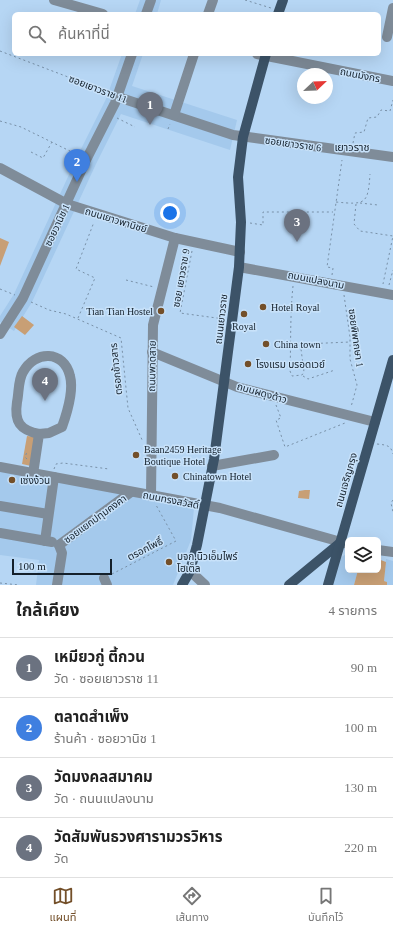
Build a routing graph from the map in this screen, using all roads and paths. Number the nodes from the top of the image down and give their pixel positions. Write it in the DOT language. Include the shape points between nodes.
graph roads {
  1 [pos="54,0"];
  2 [pos="151,0"];
  3 [pos="213,0"];
  4 [pos="244,0"];
  5 [pos="283,0"];
  6 [pos="393,8"];
  7 [pos="95,12"];
  8 [pos="147,12"];
  9 [pos="209,12"];
  10 [pos="278,12"];
  11 [pos="386,37"];
  12 [pos="0,51"];
  13 [pos="12,56"];
  14 [pos="13,56"];
  15 [pos="131,56"];
  16 [pos="193,56"];
  17 [pos="263,56"];
  18 [pos="268,56"];
  19 [pos="393,81"];
  20 [pos="118,97"];
  21 [pos="393,100"];
  22 [pos="110,114"];
  23 [pos="174,115"];
  24 [pos="0,121"];
  25 [pos="135,127"];
  26 [pos="242,137"];
  27 [pos="52,141"];
  28 [pos="31,152"];
  29 [pos="348,152"];
  30 [pos="393,157"];
  31 [pos="86,160"];
  32 [pos="0,168"];
  33 [pos="370,174"];
  34 [pos="336,202"];
  35 [pos="360,203"];
  36 [pos="67,204"];
  37 [pos="356,204"];
  38 [pos="378,205"];
  39 [pos="334,212"];
  40 [pos="96,214"];
  41 [pos="242,222"];
  42 [pos="175,238"];
  43 [pos="194,242"];
  44 [pos="240,252"];
  45 [pos="239,267"];
  46 [pos="393,270"];
  47 [pos="294,275"];
  48 [pos="126,280"];
  49 [pos="389,282"];
  50 [pos="331,283"];
  51 [pos="393,283"];
  52 [pos="345,285"];
  53 [pos="162,288"];
  54 [pos="0,289"];
  55 [pos="387,292"];
  56 [pos="23,298"];
  57 [pos="78,319"];
  58 [pos="233,320"];
  59 [pos="3,330"];
  60 [pos="350,342"];
  61 [pos="152,352"];
  62 [pos="393,360"];
  63 [pos="335,370"];
  64 [pos="302,375"];
  65 [pos="224,380"];
  66 [pos="273,396"];
  67 [pos="348,415"];
  68 [pos="375,422"];
  69 [pos="39,434"];
  70 [pos="369,444"];
  71 [pos="151,449"];
  72 [pos="393,454"];
  73 [pos="274,455"];
  74 [pos="212,466"];
  75 [pos="0,467"];
  76 [pos="108,470"];
  77 [pos="33,474"];
  78 [pos="54,477"];
  79 [pos="131,492"];
  80 [pos="153,500"];
  81 [pos="393,500"];
  82 [pos="0,506"];
  83 [pos="205,506"];
  84 [pos="393,512"];
  85 [pos="48,514"];
  86 [pos="0,533"];
  87 [pos="45,541"];
  88 [pos="344,543"];
  89 [pos="59,546"];
  90 [pos="381,550"];
  91 [pos="393,552"];
  92 [pos="190,571"];
  93 [pos="105,581"];
  94 [pos="0,583"];
  95 [pos="19,585"];
  96 [pos="57,585"];
  97 [pos="182,585"];
  98 [pos="205,585"];
  99 [pos="289,585"];
  100 [pos="328,585"];
  1 -- 7 [label="street"];
  2 -- 8 [label="street"];
  3 -- 9 [label="street"];
  4 -- 10 [label="path"];
  5 -- 10 [label="main road"];
  6 -- 11 [label="street"];
  12 -- 13 [label="path, ซอยเยาวราช 11"];
  14 -- 20 [label="path, ซอยเยาวราช 11"];
  15 -- 20 [label="street, ซอยวานิช 1"];
  16 -- 23 [label="street"];
  17 -- 26 [label="main road, ถนนเยาวราช"];
  18 -- 19 [label="street, ถนนมังกร"];
  20 -- 22 [label="street, ซอยวานิช 1"];
  20 -- 23 [label="street, ซอยเยาวราช 11"];
  21 -- 29 [label="path" via="390,111 380,110 376,117 368,118 364,132 355,133"];
  22 -- 25 [label="path"];
  22 -- 31 [label="street, ซอยวานิช 1"];
  23 -- 26 [label="street, ซอยเยาวราช 11"];
  24 -- 27 [label="path"];
  26 -- 29 [label="street, ซอยเยาวราช 6"];
  26 -- 41 [label="main road, ถนนเยาวราช" via="238,177"];
  27 -- 28 [label="path" via="43,158"];
  27 -- 31 [label="path"];
  29 -- 30 [label="street, ซอยเยาวราช 6"];
  29 -- 34 [label="path"];
  31 -- 36 [label="street, ซอยวานิช 1"];
  32 -- 36 [label="street, ถนนเยาวพานิชย์"];
  33 -- 35 [label="path" via="368,195"];
  34 -- 37 [label="path"];
  34 -- 39 [label="path"];
  35 -- 37 [label="path"];
  35 -- 38 [label="path"];
  36 -- 40 [label="street, ถนนเยาวพานิชย์"];
  36 -- 56 [label="street, ซอยวานิช 1"];
  37 -- 55 [label="path" via="354,224 360,231 393,236"];
  39 -- 41 [label="path" via="263,212 263,225"];
  39 -- 50 [label="path" via="327,267 333,268"];
  40 -- 42 [label="street, ถนนเยาวพานิชย์" via="163,232"];
  40 -- 57 [label="path" via="76,269 95,278"];
  41 -- 44 [label="main road, ถนนเยาวราช"];
  42 -- 43 [label="street, ถนนเยาวพานิชย์"];
  42 -- 53 [label="street, ถนนพาดสาย"];
  43 -- 44 [label="street, ถนนเยาวพานิชย์"];
  43 -- 58 [label="path, ซอย เยาวราช 9" via="180,313"];
  44 -- 45 [label="main road, ถนนเยาวราช"];
  45 -- 47 [label="street, ถนนแปลงนาม"];
  45 -- 58 [label="main road, ถนนเยาวราช"];
  46 -- 49 [label="path"];
  47 -- 50 [label="street, ถนนแปลงนาม"];
  47 -- 64 [label="path" via="290,371 292,376"];
  48 -- 53 [label="path"];
  49 -- 51 [label="path"];
  49 -- 55 [label="path"];
  50 -- 52 [label="street, ถนนแปลงนาม"];
  52 -- 55 [label="street, ถนนแปลงนาม"];
  52 -- 60 [label="path, ซอยพิพากษา 1" via="344,297"];
  53 -- 61 [label="street, ถนนพาดสาย" via="153,325"];
  54 -- 56 [label="path, ตรอกข้าวสาร"];
  56 -- 57 [label="path, ตรอกข้าวสาร"];
  56 -- 59 [label="street, ซอยวานิช 1"];
  57 -- 71 [label="path, ตรอกข้าวสาร" via="121,338 128,408 144,443"];
  58 -- 65 [label="main road, ถนนเยาวราช"];
  60 -- 64 [label="path" via="304,344 301,349 304,369"];
  60 -- 67 [label="path, ซอยพิพากษา 1" via="350,359 357,385"];
  61 -- 65 [label="street, ถนนผดุงด้าว"];
  61 -- 71 [label="street, ถนนพาดสาย"];
  62 -- 68 [label="main road, ถนนเจริญกรุง"];
  63 -- 64 [label="path" via="308,379"];
  65 -- 66 [label="street, ถนนผดุงด้าว" via="237,387"];
  65 -- 74 [label="main road, ถนนเยาวราช"];
  66 -- 67 [label="street, ถนนผดุงด้าว"];
  66 -- 67 [label="path" via="281,418 276,420 285,447 345,424"];
  67 -- 68 [label="street, ถนนผดุงด้าว"];
  68 -- 70 [label="main road, ถนนเจริญกรุง"];
  69 -- 69 [label="street" via="23,427 17,421 15,412 22,372 33,361 42,356 49,356 60,359 68,368 71,378 69,402 62,427"];
  69 -- 77 [label="street"];
  70 -- 72 [label="path" via="387,445 392,448"];
  70 -- 88 [label="main road, ถนนเจริญกรุง"];
  71 -- 80 [label="street, ถนนพาดสาย"];
  73 -- 74 [label="street"];
  74 -- 83 [label="main road, ถนนเยาวราช"];
  75 -- 77 [label="street, ถนนทรงสวัสดิ์"];
  76 -- 78 [label="path" via="63,463 56,464"];
  77 -- 78 [label="street, ถนนทรงสวัสดิ์"];
  78 -- 79 [label="street, ถนนทรงสวัสดิ์"];
  78 -- 85 [label="street"];
  79 -- 80 [label="street, ถนนทรงสวัสดิ์"];
  79 -- 89 [label="street, ซอยแยกปทุมคงคา"];
  80 -- 83 [label="street, ถนนทรงสวัสดิ์"];
  80 -- 93 [label="path, ตรอกโพธิ์" via="176,541"];
  81 -- 84 [label="path"];
  82 -- 85 [label="street"];
  83 -- 88 [label="street, ถนนทรงสวัสดิ์"];
  83 -- 92 [label="main road, ถนนเยาวราช"];
  85 -- 87 [label="street"];
  86 -- 87 [label="street"];
  87 -- 89 [label="street"];
  88 -- 99 [label="main road"];
  88 -- 100 [label="main road, ถนนเจริญกรุง"];
  89 -- 96 [label="street" via="62,553"];
  90 -- 91 [label="street"];
  92 -- 97 [label="main road, ถนนเยาวราช"];
  92 -- 98 [label="street"];
  94 -- 95 [label="path"];
}
